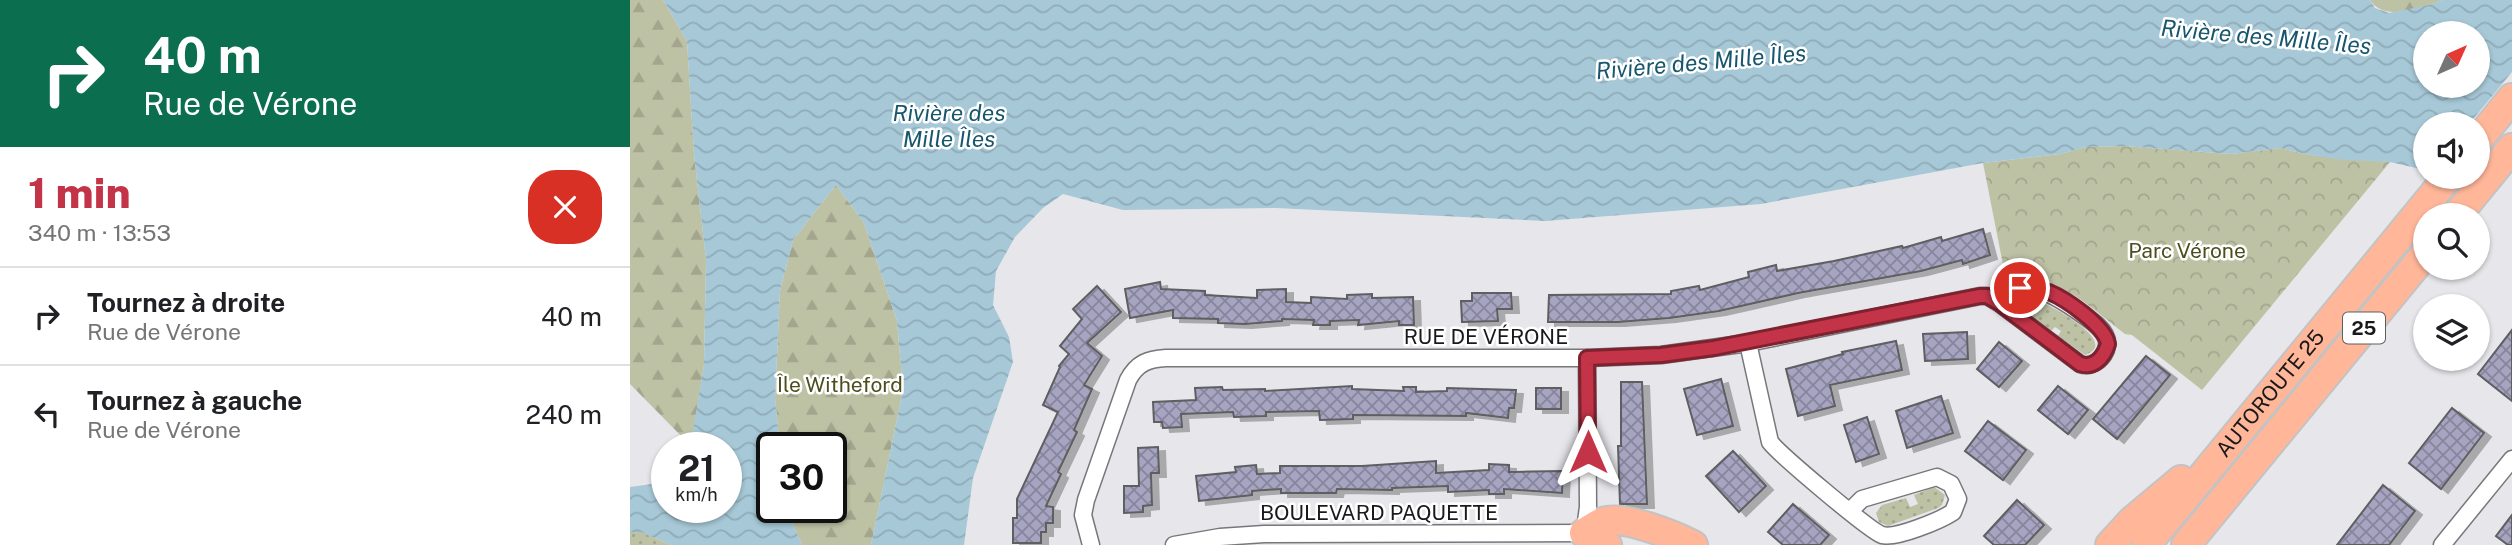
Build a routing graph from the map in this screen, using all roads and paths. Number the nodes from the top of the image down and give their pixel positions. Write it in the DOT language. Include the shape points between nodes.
graph roads {
  1 [pos="2512,99"];
  2 [pos="2490,126"];
  3 [pos="2512,148"];
  4 [pos="2438,189"];
  5 [pos="2466,203"];
  6 [pos="2413,269"];
  7 [pos="1994,300"];
  8 [pos="1748,343"];
  9 [pos="1587,358"];
  10 [pos="2234,436"];
  11 [pos="2510,466"];
  12 [pos="1850,511"];
  13 [pos="1399,538"];
  14 [pos="1591,541"];
  15 [pos="1091,545"];
  16 [pos="1174,545"];
  17 [pos="1693,545"];
  18 [pos="2110,545"];
  19 [pos="2146,545"];
  20 [pos="2186,545"];
  21 [pos="2442,545"];
  1 -- 2 [label="highway"];
  3 -- 5 [label="highway"];
  4 -- 10 [label="highway, AUTOROUTE 25 / 25"];
  6 -- 20 [label="highway, AUTOROUTE 25 / 25"];
  7 -- 7 [label="street, RUE DE VÉRONE" via="2084,366 2094,364 2106,350 2101,328 2055,295 2007,289"];
  7 -- 8 [label="street, RUE DE VÉRONE" via="1974,297"];
  8 -- 9 [label="street, RUE DE VÉRONE" via="1661,355"];
  8 -- 12 [label="street" via="1770,442"];
  9 -- 14 [label="street"];
  9 -- 15 [label="street, RUE DE VÉRONE" via="1149,360 1128,380 1086,500 1083,515"];
  10 -- 18 [label="highway" via="2132,521"];
  10 -- 19 [label="highway, AUTOROUTE 25 / 25"];
  11 -- 21 [label="street"];
  12 -- 12 [label="street" via="1880,534 1890,535 1949,515 1958,499 1951,484 1937,477 1862,499"];
  13 -- 14 [label="street, BOULEVARD PAQUETTE"];
  13 -- 16 [label="street, BOULEVARD PAQUETTE" via="1264,534"];
  14 -- 17 [label="highway" via="1603,522 1627,522"];
}
